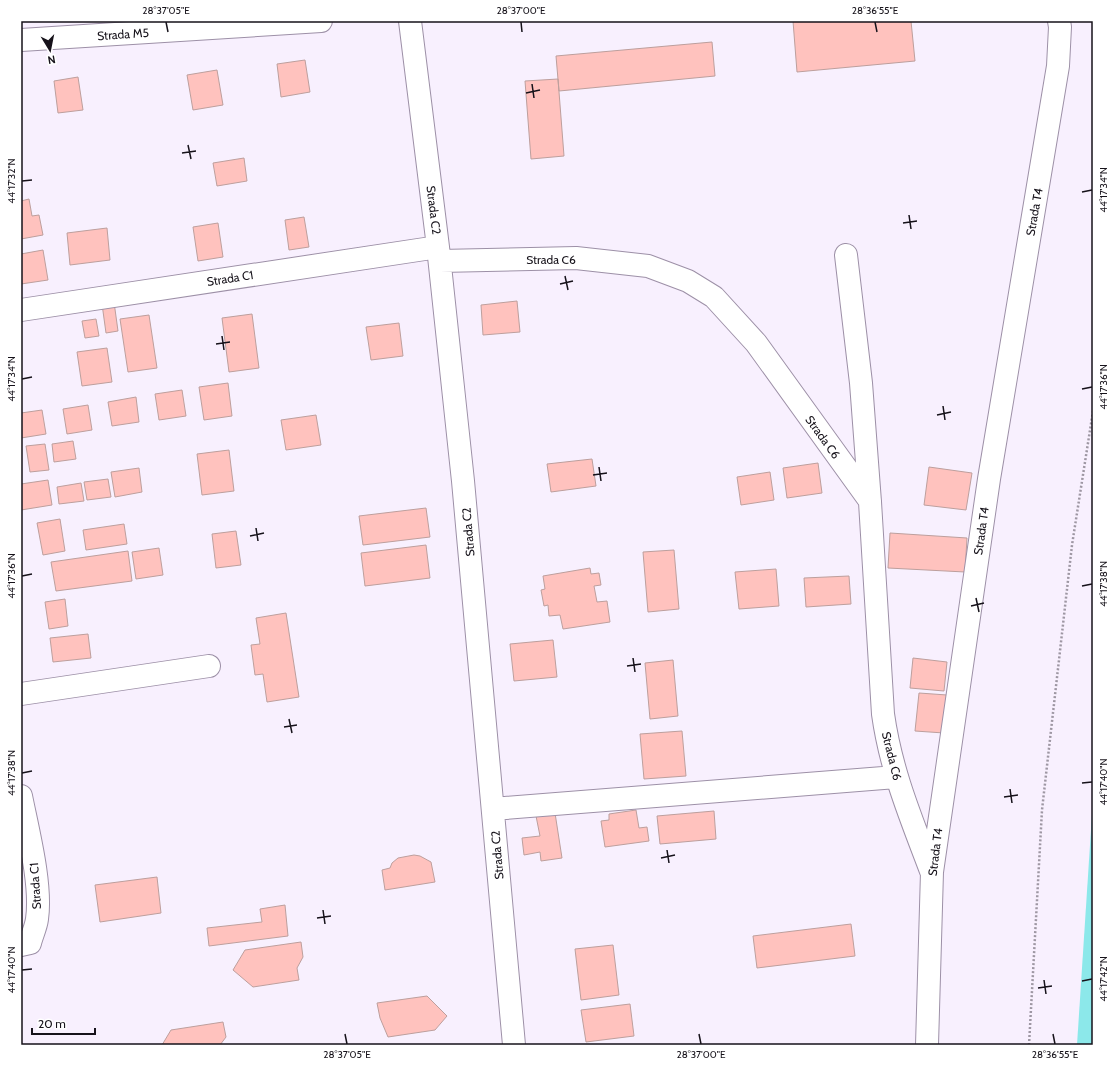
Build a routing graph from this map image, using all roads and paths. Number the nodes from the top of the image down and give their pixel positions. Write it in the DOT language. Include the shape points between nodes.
graph roads {
  1 [pos="312,21"];
  2 [pos="410,21"];
  3 [pos="1059,21"];
  4 [pos="21,40"];
  5 [pos="439,254"];
  6 [pos="846,255"];
  7 [pos="21,310"];
  8 [pos="1093,411"];
  9 [pos="870,502"];
  10 [pos="209,666"];
  11 [pos="21,694"];
  12 [pos="896,777"];
  13 [pos="21,796"];
  14 [pos="493,809"];
  15 [pos="932,872"];
  16 [pos="21,945"];
  17 [pos="514,1045"];
  18 [pos="927,1045"];
  19 [pos="1029,1045"];
  1 -- 4 [label="street, Strada M5"];
  2 -- 5 [label="street, Strada C2"];
  3 -- 15 [label="street, Strada T4" via="1058,66 989,479"];
  5 -- 7 [label="street, Strada C1"];
  5 -- 9 [label="street, Strada C6" via="576,258 648,266 688,281 714,296 756,343"];
  5 -- 14 [label="street, Strada C2"];
  6 -- 9 [label="street" via="861,383"];
  8 -- 19 [label="path" via="1072,545 1042,810"];
  9 -- 12 [label="street, Strada C6" via="882,714 887,747"];
  10 -- 11 [label="street"];
  12 -- 14 [label="street"];
  12 -- 15 [label="street, Strada C6"];
  13 -- 16 [label="street, Strada C1" via="33,855 38,899 37,919 30,943"];
  14 -- 17 [label="street, Strada C2"];
  15 -- 18 [label="street, Strada T4"];
}
